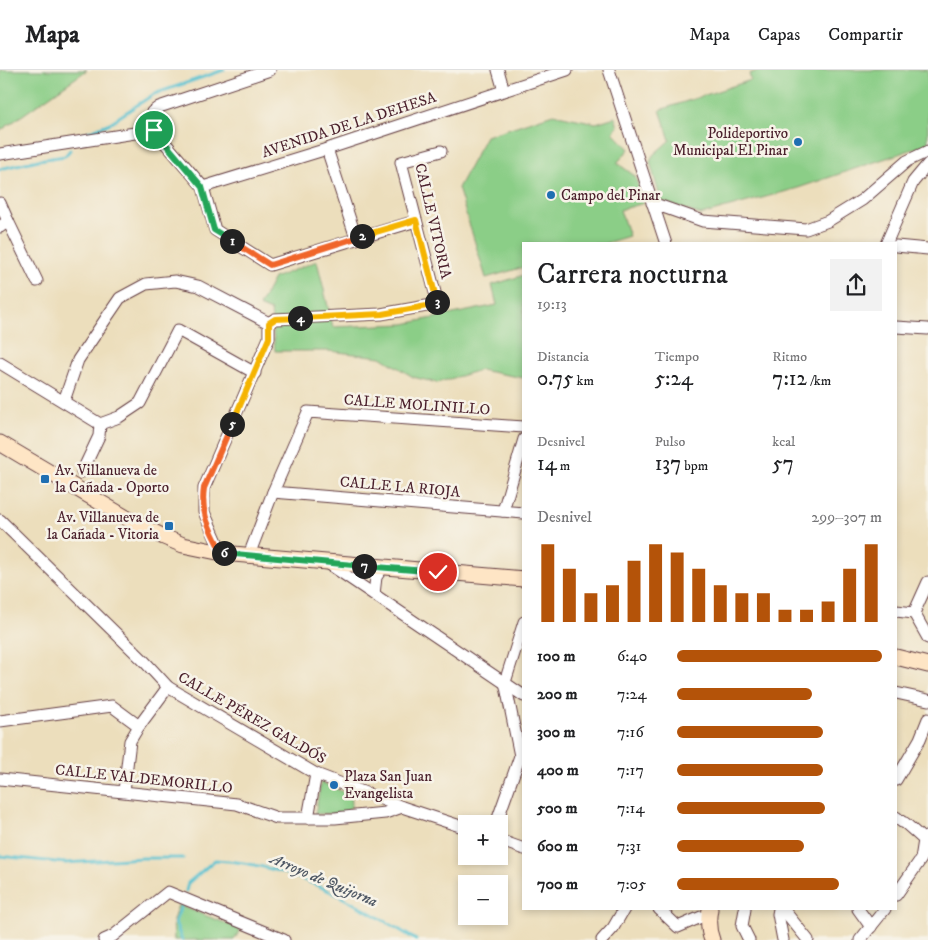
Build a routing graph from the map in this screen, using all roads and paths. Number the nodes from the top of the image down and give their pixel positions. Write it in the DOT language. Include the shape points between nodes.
graph roads {
  1 [pos="270,70"];
  2 [pos="498,70"];
  3 [pos="567,70"];
  4 [pos="609,70"];
  5 [pos="504,91"];
  6 [pos="154,130"];
  7 [pos="327,149"];
  8 [pos="441,151"];
  9 [pos="928,151"];
  10 [pos="0,154"];
  11 [pos="928,164"];
  12 [pos="202,187"];
  13 [pos="0,203"];
  14 [pos="652,203"];
  15 [pos="416,220"];
  16 [pos="4,224"];
  17 [pos="356,238"];
  18 [pos="665,242"];
  19 [pos="887,242"];
  20 [pos="897,246"];
  21 [pos="928,249"];
  22 [pos="38,281"];
  23 [pos="269,323"];
  24 [pos="897,328"];
  25 [pos="928,329"];
  26 [pos="0,363"];
  27 [pos="255,373"];
  28 [pos="64,401"];
  29 [pos="100,424"];
  30 [pos="522,428"];
  31 [pos="0,443"];
  32 [pos="522,446"];
  33 [pos="82,472"];
  34 [pos="273,492"];
  35 [pos="503,511"];
  36 [pos="522,513"];
  37 [pos="0,520"];
  38 [pos="209,526"];
  39 [pos="203,550"];
  40 [pos="222,553"];
  41 [pos="249,555"];
  42 [pos="326,562"];
  43 [pos="383,567"];
  44 [pos="522,579"];
  45 [pos="928,582"];
  46 [pos="374,594"];
  47 [pos="897,611"];
  48 [pos="914,613"];
  49 [pos="522,628"];
  50 [pos="928,638"];
  51 [pos="897,656"];
  52 [pos="928,665"];
  53 [pos="505,682"];
  54 [pos="168,687"];
  55 [pos="897,693"];
  56 [pos="522,695"];
  57 [pos="928,700"];
  58 [pos="928,719"];
  59 [pos="0,721"];
  60 [pos="139,726"];
  61 [pos="900,763"];
  62 [pos="316,774"];
  63 [pos="897,776"];
  64 [pos="0,779"];
  65 [pos="124,791"];
  66 [pos="402,807"];
  67 [pos="499,815"];
  68 [pos="308,818"];
  69 [pos="901,820"];
  70 [pos="458,825"];
  71 [pos="926,838"];
  72 [pos="508,843"];
  73 [pos="522,848"];
  74 [pos="897,894"];
  75 [pos="623,910"];
  76 [pos="660,910"];
  77 [pos="745,910"];
  78 [pos="778,910"];
  79 [pos="859,910"];
  80 [pos="884,910"];
  81 [pos="709,913"];
  82 [pos="871,927"];
  83 [pos="104,940"];
  84 [pos="284,940"];
  85 [pos="602,940"];
  86 [pos="712,940"];
  87 [pos="749,940"];
  88 [pos="783,940"];
  89 [pos="808,940"];
  90 [pos="860,940"];
  1 -- 6 [label="street" via="159,107 152,112"];
  2 -- 5 [label="street"];
  3 -- 5 [label="street, AVENIDA DE LA DEHESA"];
  4 -- 14 [label="street"];
  5 -- 7 [label="street, AVENIDA DE LA DEHESA"];
  6 -- 10 [label="street"];
  6 -- 12 [label="street"];
  7 -- 12 [label="street, AVENIDA DE LA DEHESA"];
  7 -- 17 [label="street"];
  8 -- 15 [label="street, CALLE VITORIA" via="401,162"];
  9 -- 14 [label="street" via="907,161 862,200 828,221 806,229 703,221"];
  11 -- 19 [label="street" via="913,182"];
  12 -- 17 [label="street" via="214,230 270,265"];
  13 -- 16 [label="street"];
  14 -- 18 [label="street"];
  15 -- 17 [label="street"];
  15 -- 23 [label="street, CALLE VITORIA" via="438,304 382,314 275,319"];
  16 -- 22 [label="street"];
  20 -- 21 [label="street"];
  23 -- 27 [label="street" via="269,338"];
  23 -- 28 [label="street" via="198,286 175,280 146,284 120,298 78,360"];
  24 -- 25 [label="street"];
  26 -- 28 [label="street"];
  27 -- 29 [label="street" via="178,330 140,403 119,417"];
  27 -- 38 [label="street" via="204,488 204,512"];
  28 -- 29 [label="street"];
  29 -- 33 [label="street" via="99,436"];
  30 -- 34 [label="street, CALLE MOLINILLO" via="308,412"];
  31 -- 39 [label="main road" via="136,523 183,545"];
  32 -- 35 [label="street"];
  34 -- 35 [label="street, CALLE LA RIOJA"];
  34 -- 41 [label="street"];
  35 -- 36 [label="street, CALLE LA RIOJA"];
  37 -- 54 [label="street, CALLE PÉREZ GALDÓS"];
  38 -- 39 [label="street"];
  38 -- 40 [label="street"];
  39 -- 40 [label="main road"];
  40 -- 41 [label="main road"];
  41 -- 42 [label="main road"];
  42 -- 43 [label="main road"];
  42 -- 46 [label="street"];
  43 -- 44 [label="main road"];
  43 -- 46 [label="street" via="376,577"];
  45 -- 48 [label="street"];
  46 -- 53 [label="street"];
  47 -- 48 [label="street"];
  48 -- 50 [label="street"];
  49 -- 53 [label="street"];
  51 -- 52 [label="main road"];
  53 -- 56 [label="street"];
  53 -- 67 [label="street" via="520,756"];
  54 -- 60 [label="street"];
  54 -- 62 [label="street, CALLE PÉREZ GALDÓS"];
  55 -- 57 [label="street"];
  58 -- 61 [label="street" via="920,739"];
  59 -- 60 [label="street" via="112,706"];
  60 -- 65 [label="street" via="130,741"];
  61 -- 63 [label="street"];
  62 -- 66 [label="street, CALLE PÉREZ GALDÓS"];
  62 -- 68 [label="street"];
  64 -- 65 [label="street, CALLE VALDEMORILLO"];
  65 -- 68 [label="street, CALLE VALDEMORILLO" via="236,804 277,818"];
  66 -- 68 [label="street, CALLE VALDEMORILLO" via="385,813"];
  66 -- 70 [label="street, CALLE PÉREZ GALDÓS"];
  69 -- 71 [label="street"];
  71 -- 74 [label="street" via="921,859"];
  72 -- 73 [label="street"];
  75 -- 85 [label="street"];
  76 -- 81 [label="street" via="678,927"];
  77 -- 87 [label="street" via="742,926"];
  78 -- 88 [label="street"];
  78 -- 89 [label="street"];
  79 -- 82 [label="street"];
  80 -- 82 [label="street"];
  81 -- 86 [label="main road"];
  82 -- 90 [label="street"];
  83 -- 84 [label="street" via="168,892"];
}
